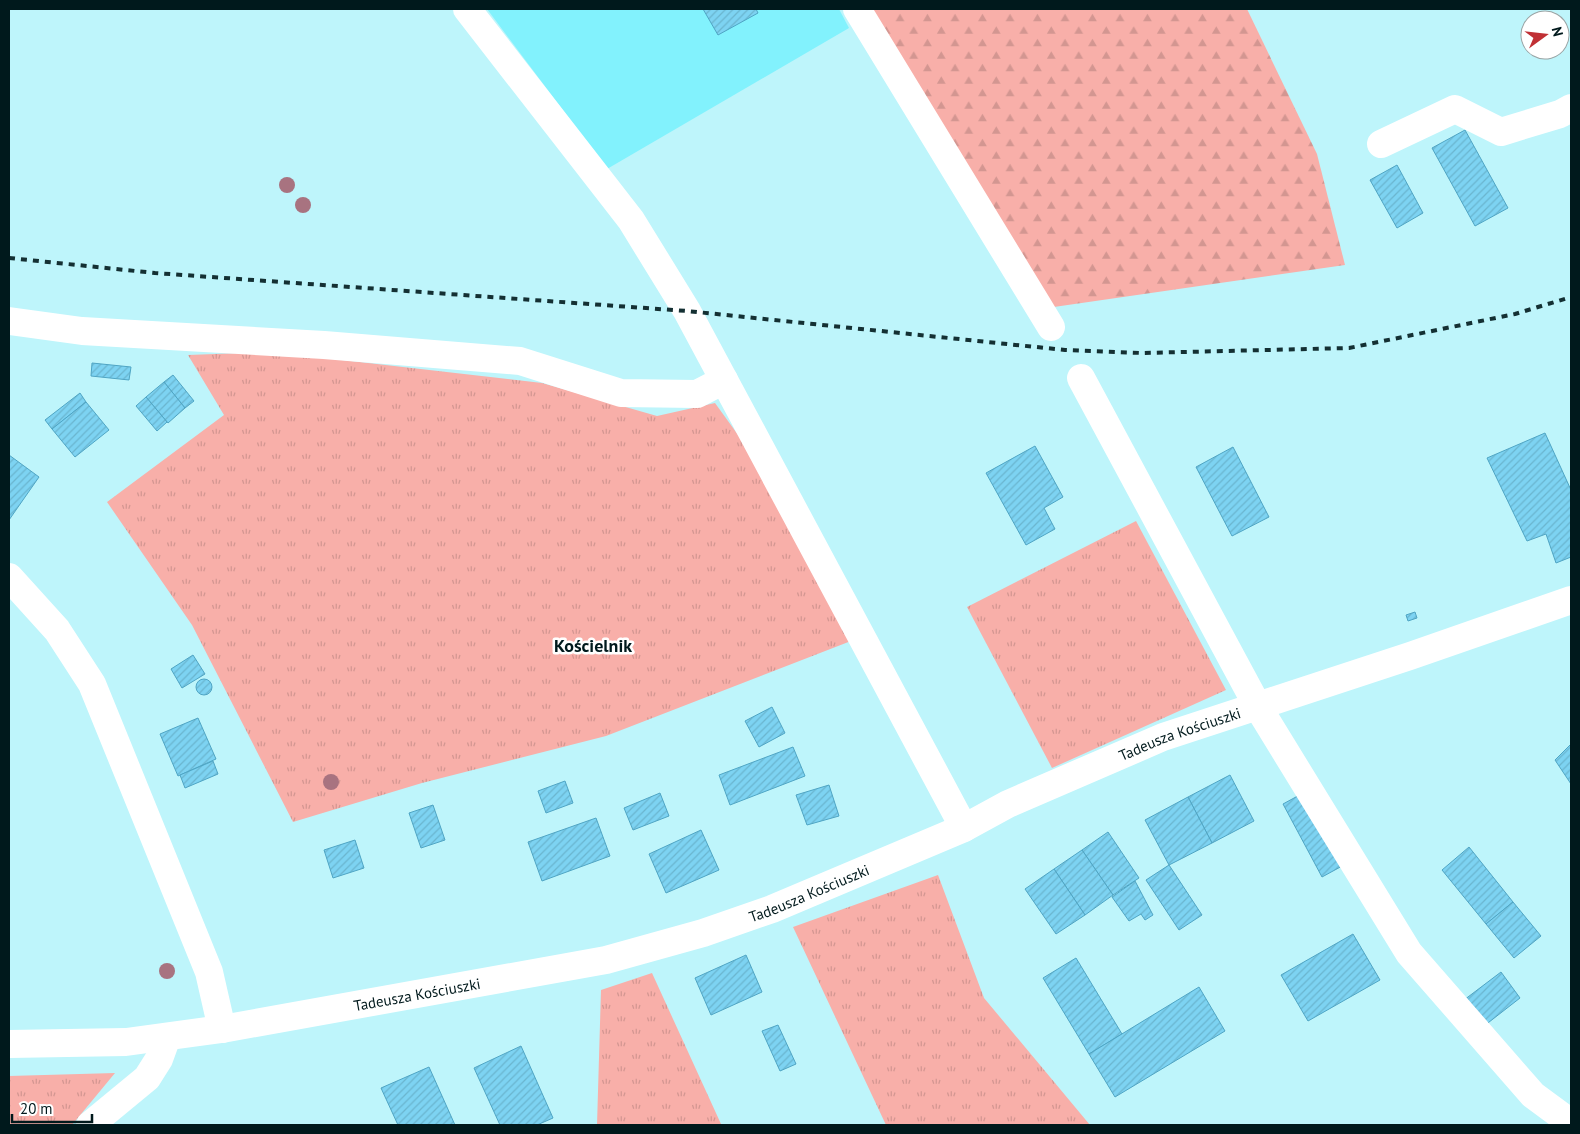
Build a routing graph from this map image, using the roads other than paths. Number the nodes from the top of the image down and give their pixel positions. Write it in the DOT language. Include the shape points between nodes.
graph roads {
  1 [pos="467,9"];
  2 [pos="857,9"];
  3 [pos="1571,108"];
  4 [pos="1381,144"];
  5 [pos="9,321"];
  6 [pos="1051,327"];
  7 [pos="1081,378"];
  8 [pos="724,380"];
  9 [pos="9,577"];
  10 [pos="1571,600"];
  11 [pos="1258,707"];
  12 [pos="964,828"];
  13 [pos="222,1029"];
  14 [pos="167,1037"];
  15 [pos="9,1044"];
  16 [pos="1571,1123"];
  17 [pos="90,1125"];
  1 -- 8 [label="street" via="631,220 687,311"];
  2 -- 6 [label="street"];
  3 -- 4 [label="street" via="1501,132 1455,109"];
  5 -- 8 [label="street" via="82,331 324,344 520,362 621,393 697,394"];
  7 -- 11 [label="street"];
  8 -- 12 [label="street"];
  9 -- 13 [label="street" via="57,630 92,684 209,972"];
  10 -- 11 [label="street, Tadeusza Kościuszki"];
  11 -- 12 [label="street, Tadeusza Kościuszki" via="1154,740 1008,804"];
  11 -- 16 [label="street" via="1409,953 1533,1095"];
  12 -- 13 [label="street, Tadeusza Kościuszki" via="772,909 703,933 606,960"];
  13 -- 14 [label="street, Tadeusza Kościuszki"];
  14 -- 15 [label="street, Tadeusza Kościuszki" via="90,1043"];
  14 -- 17 [label="street" via="147,1078"];
}
